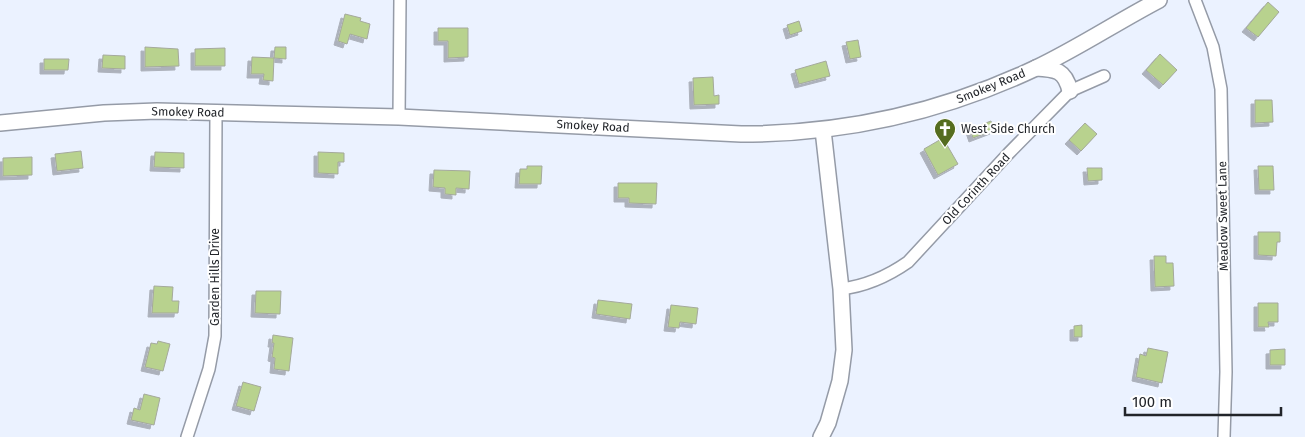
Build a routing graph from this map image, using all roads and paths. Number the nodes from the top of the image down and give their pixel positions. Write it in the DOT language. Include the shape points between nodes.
graph roads {
  1 [pos="400,0"];
  2 [pos="1158,0"];
  3 [pos="1195,0"];
  4 [pos="1036,68"];
  5 [pos="1104,76"];
  6 [pos="1070,91"];
  7 [pos="216,113"];
  8 [pos="399,117"];
  9 [pos="0,123"];
  10 [pos="823,130"];
  11 [pos="841,289"];
  12 [pos="187,437"];
  13 [pos="822,437"];
  14 [pos="1224,437"];
  1 -- 8 [label="street"];
  2 -- 4 [label="street, Smokey Road"];
  3 -- 14 [label="street, Meadow Sweet Lane" via="1213,48 1221,90 1226,372"];
  4 -- 6 [label="street" via="1054,69 1063,74"];
  4 -- 10 [label="street, Smokey Road" via="974,94 921,111"];
  5 -- 6 [label="street, Old Corinth Road"];
  6 -- 11 [label="street, Old Corinth Road" via="908,262 870,283"];
  7 -- 8 [label="street, Smokey Road"];
  7 -- 9 [label="street, Smokey Road" via="104,113"];
  7 -- 12 [label="street, Garden Hills Drive" via="215,336 209,369"];
  8 -- 10 [label="street, Smokey Road" via="741,134"];
  10 -- 11 [label="street"];
  11 -- 13 [label="street" via="844,350 840,381"];
}
